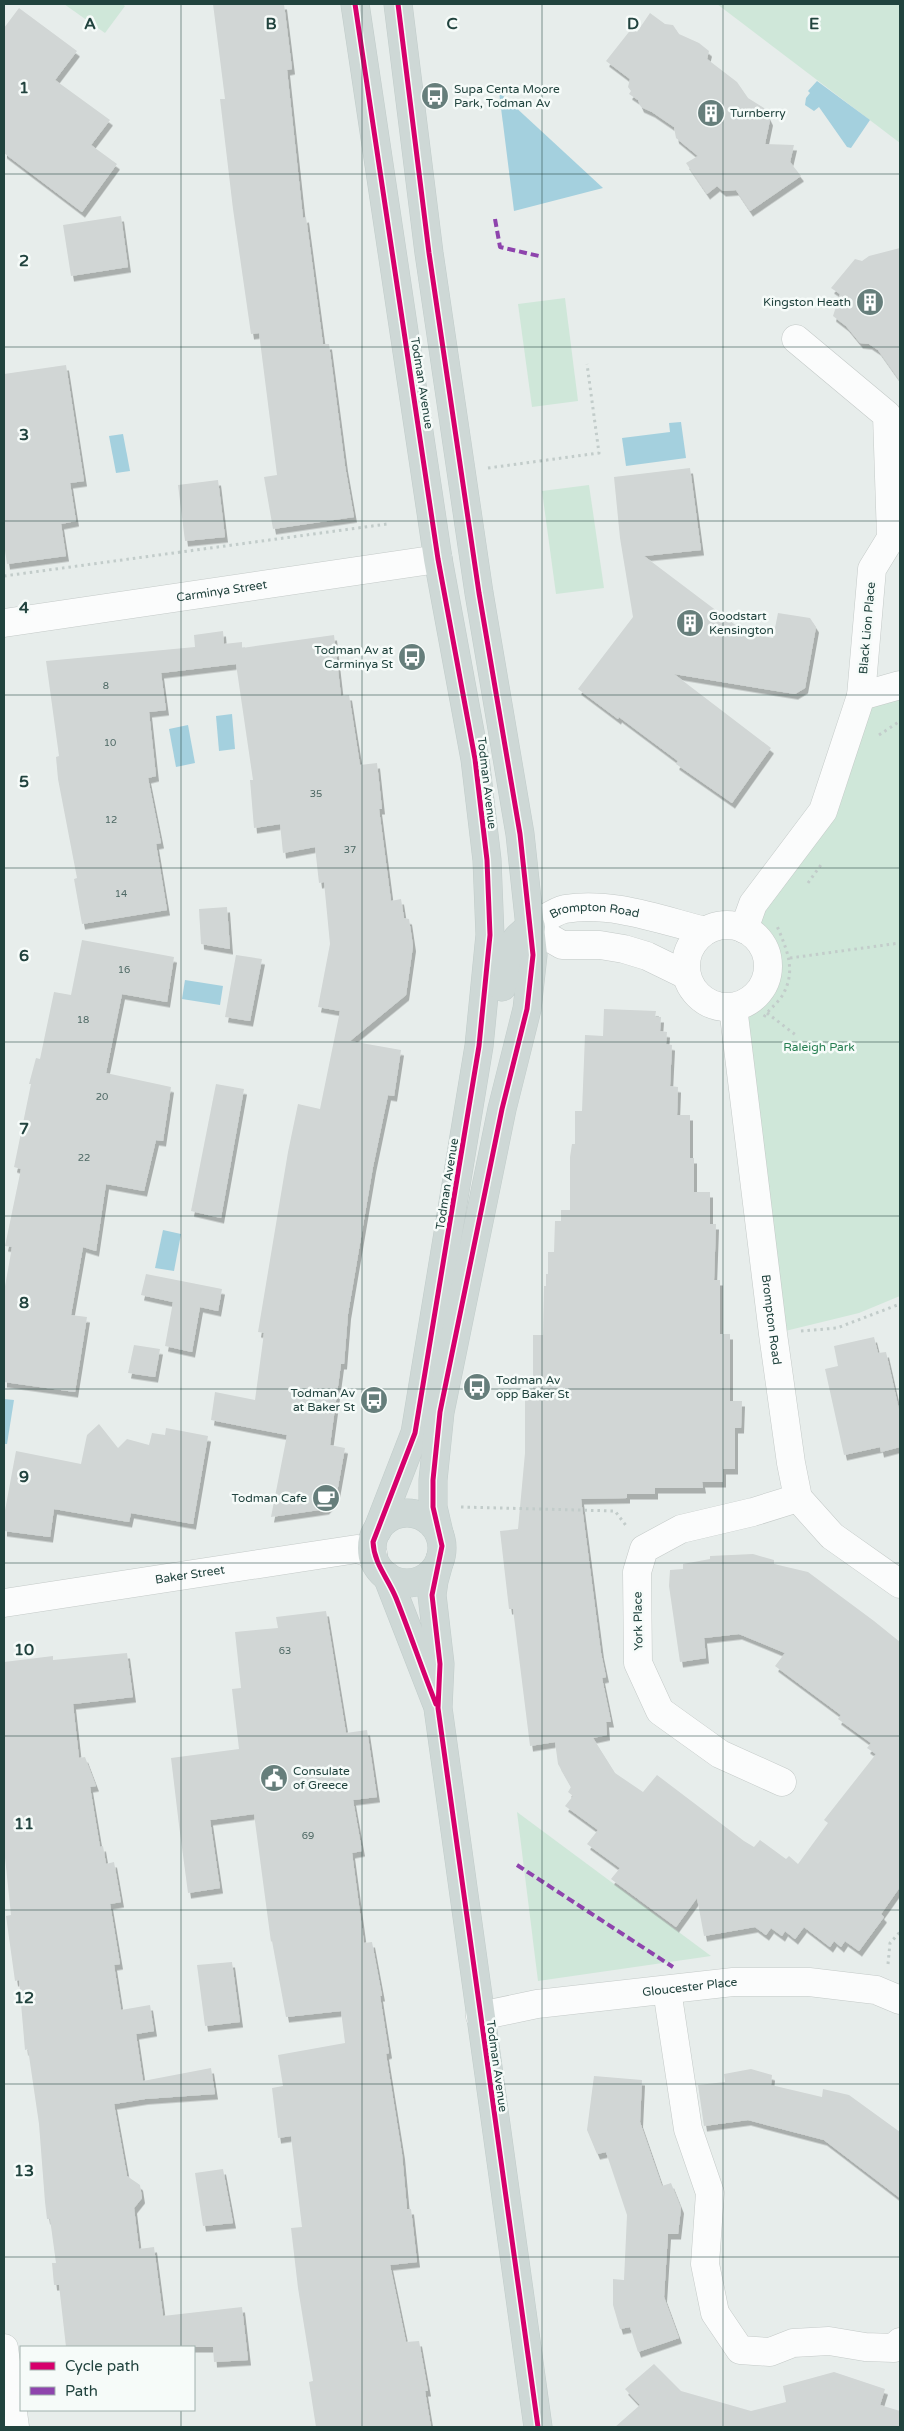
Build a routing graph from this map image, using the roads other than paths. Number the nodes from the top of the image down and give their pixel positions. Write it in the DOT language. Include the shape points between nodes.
graph roads {
  1 [pos="355,4"];
  2 [pos="398,4"];
  3 [pos="796,339"];
  4 [pos="438,559"];
  5 [pos="4,623"];
  6 [pos="900,685"];
  7 [pos="861,696"];
  8 [pos="481,811"];
  9 [pos="531,927"];
  10 [pos="744,928"];
  11 [pos="705,931"];
  12 [pos="686,975"];
  13 [pos="733,1007"];
  14 [pos="479,1046"];
  15 [pos="798,1498"];
  16 [pos="440,1546"];
  17 [pos="379,1553"];
  18 [pos="897,1574"];
  19 [pos="4,1603"];
  20 [pos="438,1708"];
  21 [pos="782,1782"];
  22 [pos="667,1990"];
  23 [pos="900,2000"];
  24 [pos="480,2016"];
  25 [pos="900,2342"];
  26 [pos="4,2348"];
  27 [pos="15,2427"];
  28 [pos="538,2427"];
  1 -- 4 [label="main road, Todman Avenue"];
  2 -- 9 [label="main road, Todman Avenue" via="429,253 502,741 520,834"];
  3 -- 7 [label="street, Black Lion Place" via="887,415 891,538 872,569"];
  4 -- 5 [label="street, Carminya Street"];
  4 -- 8 [label="main road, Todman Avenue" via="475,759"];
  6 -- 7 [label="street"];
  7 -- 10 [label="street" via="823,811 753,904"];
  8 -- 9 [label="main road" via="497,840 506,898 518,916"];
  8 -- 14 [label="main road, Todman Avenue" via="490,935"];
  9 -- 11 [label="street, Brompton Road" via="564,909 611,909 652,916"];
  9 -- 12 [label="street, Brompton Road" via="562,945 624,949"];
  9 -- 14 [label="main road" via="519,934 509,949 499,1008 492,1027"];
  9 -- 16 [label="main road, Todman Avenue" via="532,977 527,1008 502,1109 440,1412 433,1480 433,1507"];
  10 -- 11 [label="street" via="720,925"];
  10 -- 13 [label="street" via="763,945 768,968 759,992 749,1001"];
  11 -- 12 [label="street" via="692,942 686,955"];
  12 -- 13 [label="street" via="693,990 703,1000 719,1007"];
  13 -- 15 [label="street, Brompton Road" via="773,1334"];
  14 -- 17 [label="main road, Todman Avenue" via="415,1433"];
  15 -- 18 [label="street" via="832,1536"];
  15 -- 21 [label="street, York Place" via="681,1529 644,1549 637,1572 638,1664 660,1711 720,1754"];
  16 -- 17 [label="main road" via="434,1571 417,1581 398,1581"];
  16 -- 17 [label="main road" via="432,1523 409,1513 396,1514 385,1520"];
  16 -- 20 [label="main road, Todman Avenue" via="432,1596 440,1664"];
  17 -- 19 [label="street, Baker Street" via="357,1549"];
  17 -- 20 [label="main road, Todman Avenue"];
  20 -- 24 [label="main road, Todman Avenue"];
  22 -- 23 [label="street, Gloucester Place" via="733,1982 809,1982 876,1990"];
  22 -- 24 [label="street, Gloucester Place" via="537,2004"];
  22 -- 25 [label="street" via="688,2129 710,2193 706,2264 715,2314 740,2350 770,2352 793,2343 829,2341 894,2348"];
  24 -- 28 [label="main road, Todman Avenue"];
  26 -- 27 [label="street"];
}
